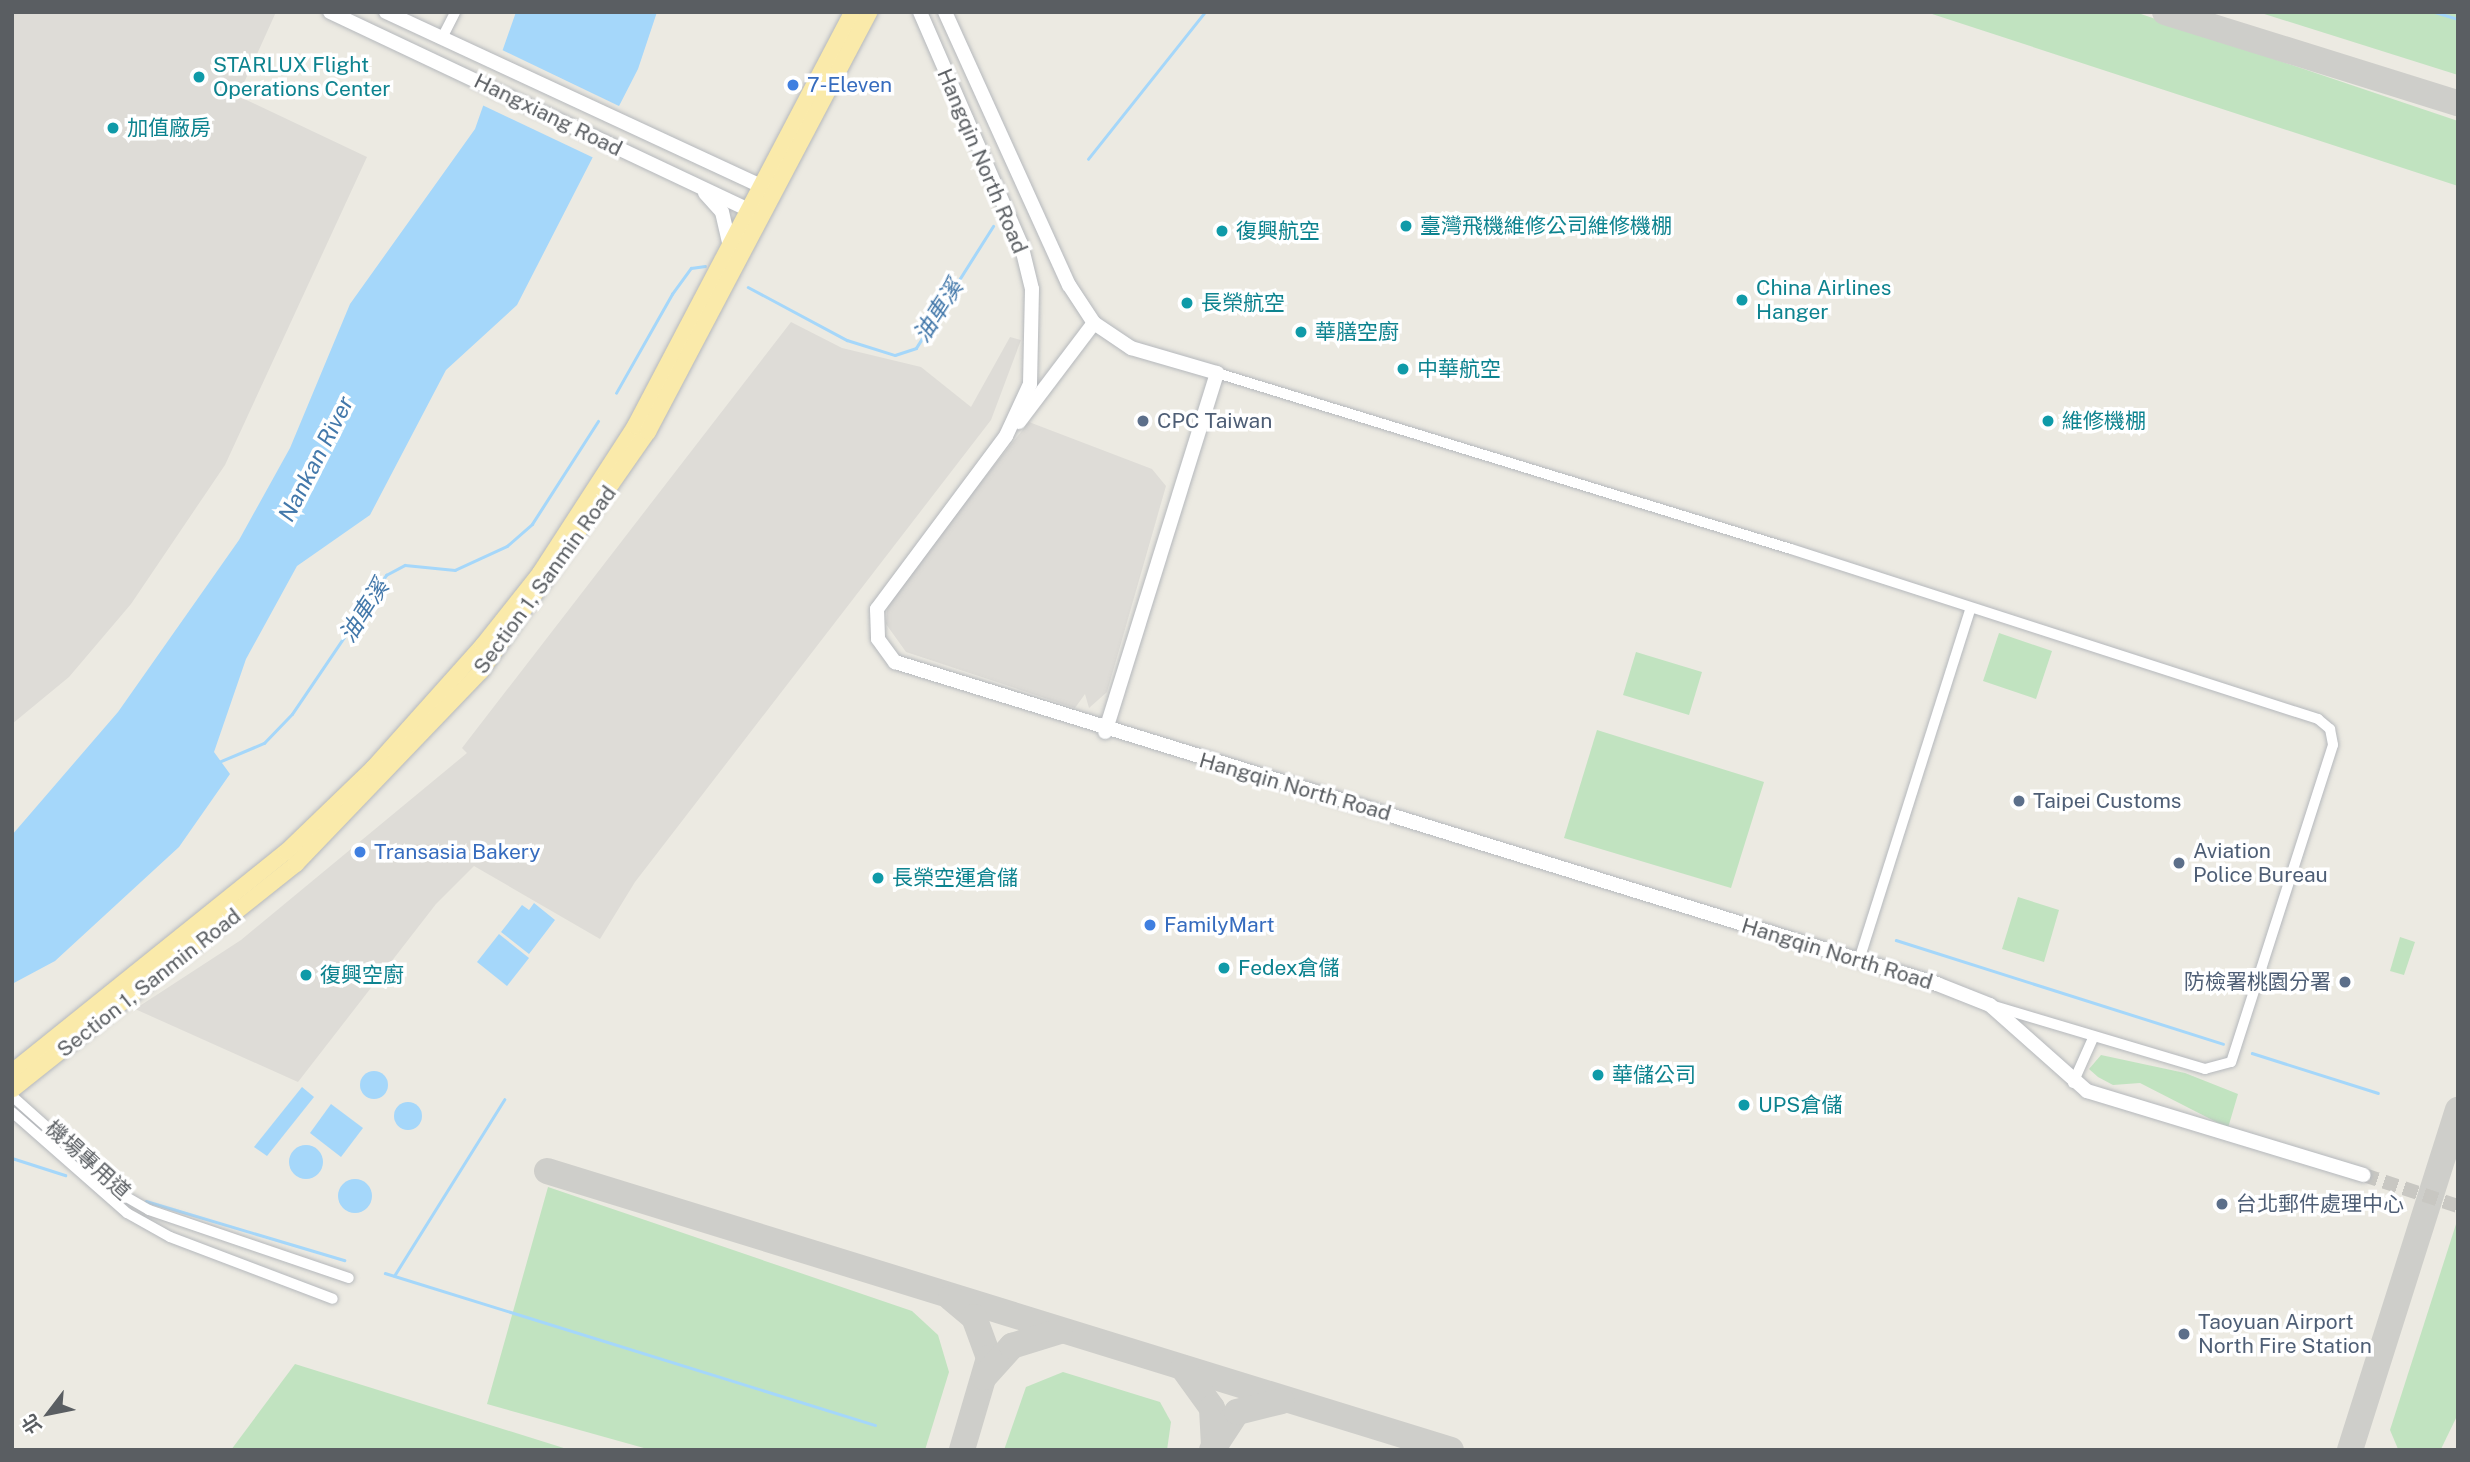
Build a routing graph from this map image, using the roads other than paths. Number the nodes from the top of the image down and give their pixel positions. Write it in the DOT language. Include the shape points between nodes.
graph roads {
  1 [pos="330,12"];
  2 [pos="386,12"];
  3 [pos="455,12"];
  4 [pos="852,12"];
  5 [pos="869,12"];
  6 [pos="920,12"];
  7 [pos="945,12"];
  8 [pos="447,41"];
  9 [pos="693,184"];
  10 [pos="763,187"];
  11 [pos="778,194"];
  12 [pos="750,210"];
  13 [pos="766,219"];
  14 [pos="730,249"];
  15 [pos="1094,323"];
  16 [pos="1217,373"];
  17 [pos="1006,436"];
  18 [pos="1970,610"];
  19 [pos="1105,732"];
  20 [pos="1860,960"];
  21 [pos="1990,1005"];
  22 [pos="2093,1038"];
  23 [pos="12,1072"];
  24 [pos="2073,1083"];
  25 [pos="13,1093"];
  26 [pos="12,1112"];
  27 [pos="2364,1175"];
  28 [pos="349,1278"];
  29 [pos="333,1298"];
  1 -- 9 [label="street, Hangxiang Road"];
  2 -- 8 [label="street, Hangxiang Road"];
  3 -- 8 [label="street"];
  4 -- 10 [label="main road, Section 1, Sanmin Road"];
  5 -- 11 [label="main road, Section 1, Sanmin Road"];
  6 -- 17 [label="street, Hangqin North Road" via="1021,244 1032,289 1030,384"];
  7 -- 15 [label="street" via="1069,285"];
  8 -- 10 [label="street, Hangxiang Road"];
  9 -- 12 [label="street, Hangxiang Road"];
  9 -- 14 [label="street" via="722,212"];
  10 -- 11 [label="street, Hangxiang Road"];
  10 -- 12 [label="main road, Section 1, Sanmin Road"];
  11 -- 13 [label="main road, Section 1, Sanmin Road"];
  12 -- 13 [label="street, Hangxiang Road"];
  12 -- 14 [label="main road, Section 1, Sanmin Road"];
  13 -- 25 [label="main road, Section 1, Sanmin Road" via="648,432 481,671 296,864"];
  14 -- 23 [label="main road, Section 1, Sanmin Road" via="590,500 540,573 421,718 286,852"];
  15 -- 16 [label="street" via="1131,348"];
  15 -- 17 [label="street"];
  16 -- 18 [label="street"];
  16 -- 19 [label="street"];
  17 -- 19 [label="street, Hangqin North Road" via="886,594 873,624 878,639 908,671"];
  18 -- 20 [label="street"];
  18 -- 22 [label="street" via="2318,719 2330,729 2333,744 2231,1062 2205,1069"];
  19 -- 20 [label="street, Hangqin North Road"];
  20 -- 21 [label="street, Hangqin North Road"];
  21 -- 22 [label="street"];
  21 -- 24 [label="street, Hangqin North Road"];
  22 -- 24 [label="street"];
  24 -- 27 [label="street, Hangqin North Road"];
  25 -- 28 [label="street, 機場專用道" via="124,1195 206,1234"];
  26 -- 29 [label="street, 機場專用道" via="127,1213 200,1247"];
}
